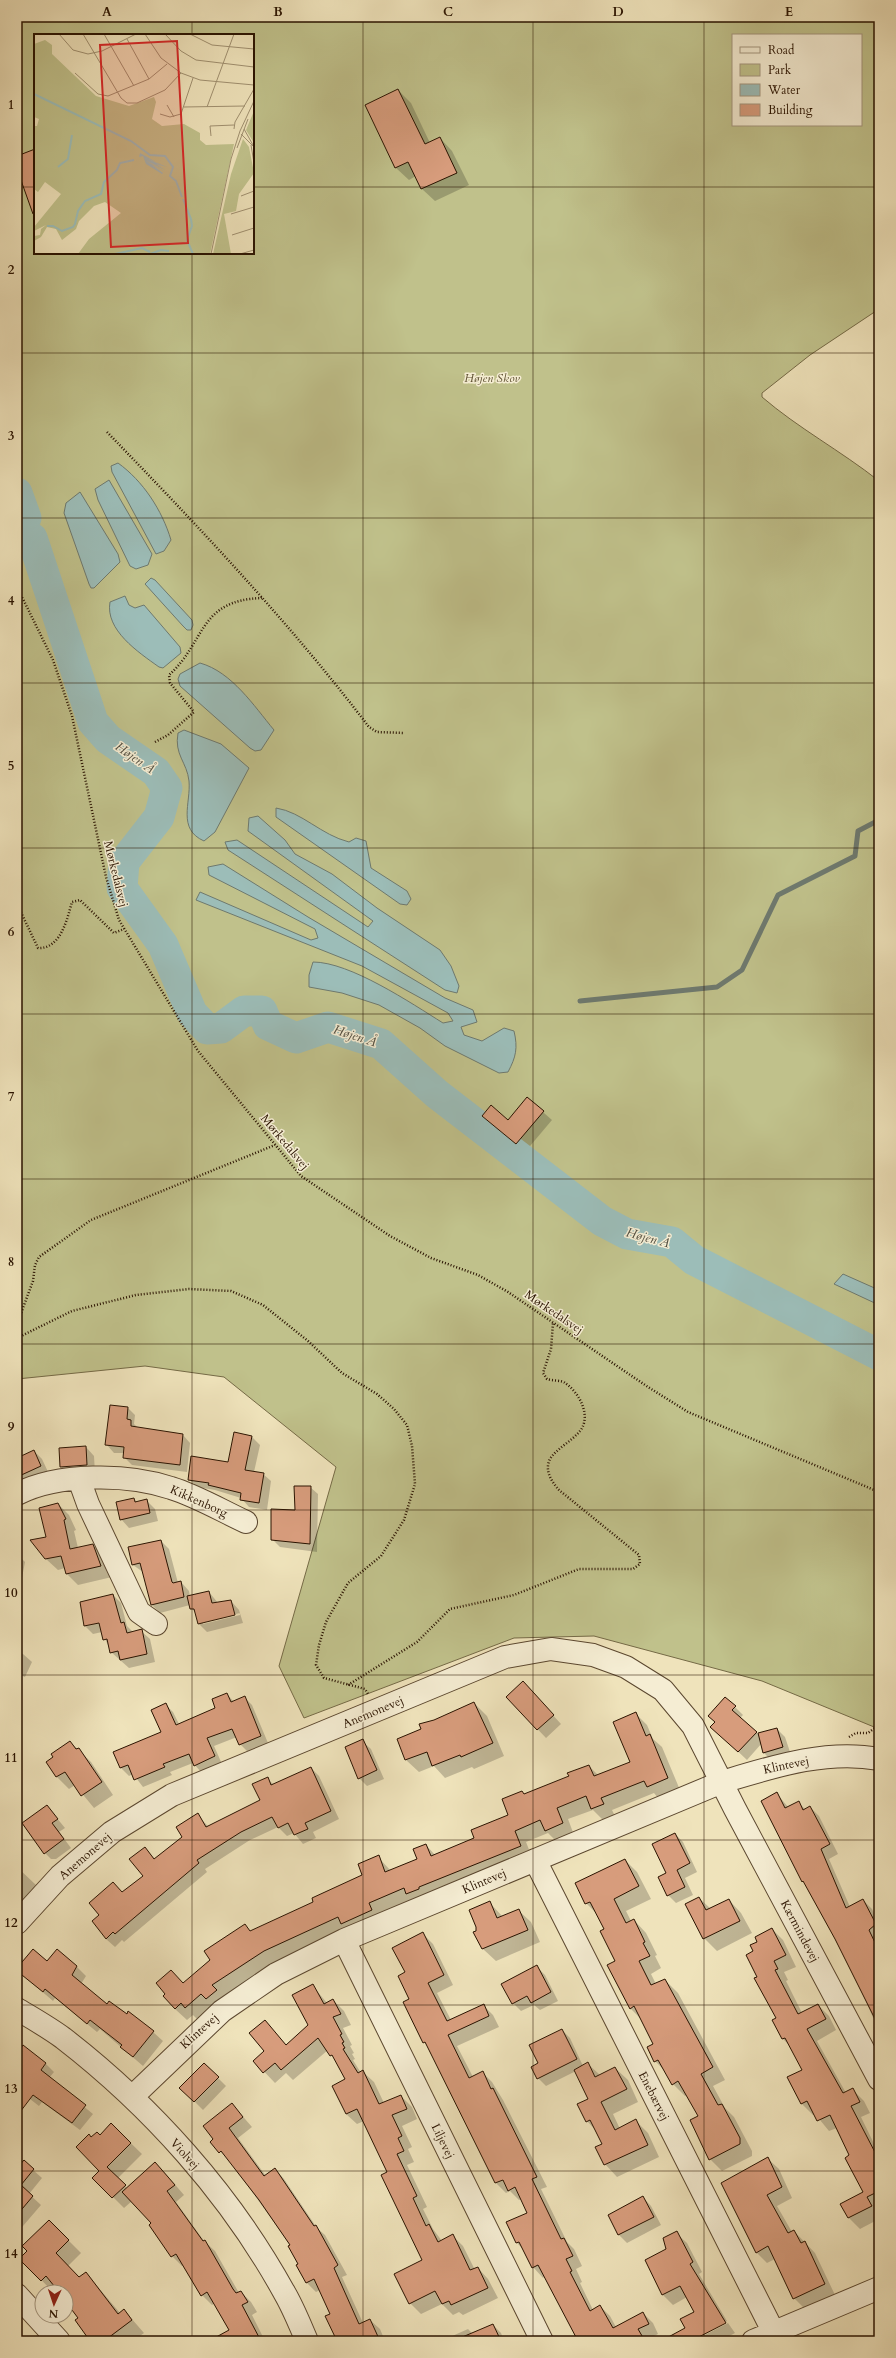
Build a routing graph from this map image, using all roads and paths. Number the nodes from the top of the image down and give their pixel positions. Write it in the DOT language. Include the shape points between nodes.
graph roads {
  1 [pos="107,432"];
  2 [pos="17,590"];
  3 [pos="262,598"];
  4 [pos="404,733"];
  5 [pos="154,742"];
  6 [pos="17,904"];
  7 [pos="124,929"];
  8 [pos="275,1145"];
  9 [pos="553,1323"];
  10 [pos="17,1324"];
  11 [pos="17,1338"];
  12 [pos="79,1479"];
  13 [pos="879,1492"];
  14 [pos="17,1494"];
  15 [pos="246,1522"];
  16 [pos="156,1624"];
  17 [pos="348,1686"];
  18 [pos="380,1709"];
  19 [pos="879,1759"];
  20 [pos="722,1782"];
  21 [pos="535,1860"];
  22 [pos="17,1923"];
  23 [pos="344,1940"];
  24 [pos="17,2009"];
  25 [pos="879,2079"];
  26 [pos="132,2097"];
  27 [pos="879,2288"];
  28 [pos="17,2295"];
  29 [pos="775,2336"];
  30 [pos="59,2341"];
  31 [pos="307,2341"];
  32 [pos="542,2341"];
  33 [pos="753,2341"];
  1 -- 3 [label="path" via="200,528"];
  2 -- 7 [label="path, Mørkedalsvej" via="53,660 72,716 106,877"];
  3 -- 4 [label="path" via="369,726 377,732"];
  3 -- 5 [label="path" via="244,598 210,617 181,664 169,675 170,683 194,712 168,735"];
  6 -- 7 [label="path" via="38,948 50,946 63,931 72,902 80,900 114,933"];
  7 -- 8 [label="path, Mørkedalsvej" via="198,1051"];
  8 -- 9 [label="path, Mørkedalsvej" via="301,1176 390,1236 431,1258 478,1276 508,1292"];
  8 -- 10 [label="path" via="91,1220 38,1257 33,1281"];
  9 -- 13 [label="path, Mørkedalsvej" via="688,1412"];
  9 -- 17 [label="path" via="551,1349 543,1373 547,1379 564,1382 578,1396 584,1408 584,1422 581,1430 550,1460 548,1471 551,1481 639,1555 640,1564 633,1569 579,1569 514,1595 450,1609 417,1642"];
  11 -- 17 [label="path" via="72,1311 136,1295 189,1289 231,1291 263,1305 308,1341 342,1373 377,1394 394,1409 407,1425 412,1446 414,1484 404,1520 381,1556 348,1583 326,1622 319,1645 316,1665 324,1678"];
  12 -- 14 [label="street, Kikkenborg" via="50,1481"];
  12 -- 15 [label="street, Kikkenborg" via="131,1479 171,1488"];
  12 -- 16 [label="street" via="88,1504 139,1612"];
  17 -- 18 [label="path" via="365,1689"];
  18 -- 20 [label="street, Anemonevej" via="505,1657 551,1649 593,1655 626,1668 663,1690 693,1726"];
  18 -- 22 [label="street, Anemonevej" via="172,1796 112,1832 60,1876"];
  19 -- 20 [label="street, Klintevej" via="837,1757 787,1763"];
  20 -- 21 [label="street, Klintevej"];
  20 -- 25 [label="street, Kærmindevej"];
  21 -- 23 [label="street, Klintevej"];
  21 -- 29 [label="street, Enebærvej"];
  23 -- 26 [label="street, Klintevej" via="276,1974 222,2011"];
  23 -- 32 [label="street, Liljevej"];
  24 -- 26 [label="street, Violvej" via="62,2038"];
  26 -- 31 [label="street, Violvej" via="200,2169 242,2225 285,2292"];
  27 -- 29 [label="street"];
  28 -- 30 [label="street"];
  29 -- 33 [label="street"];
}
